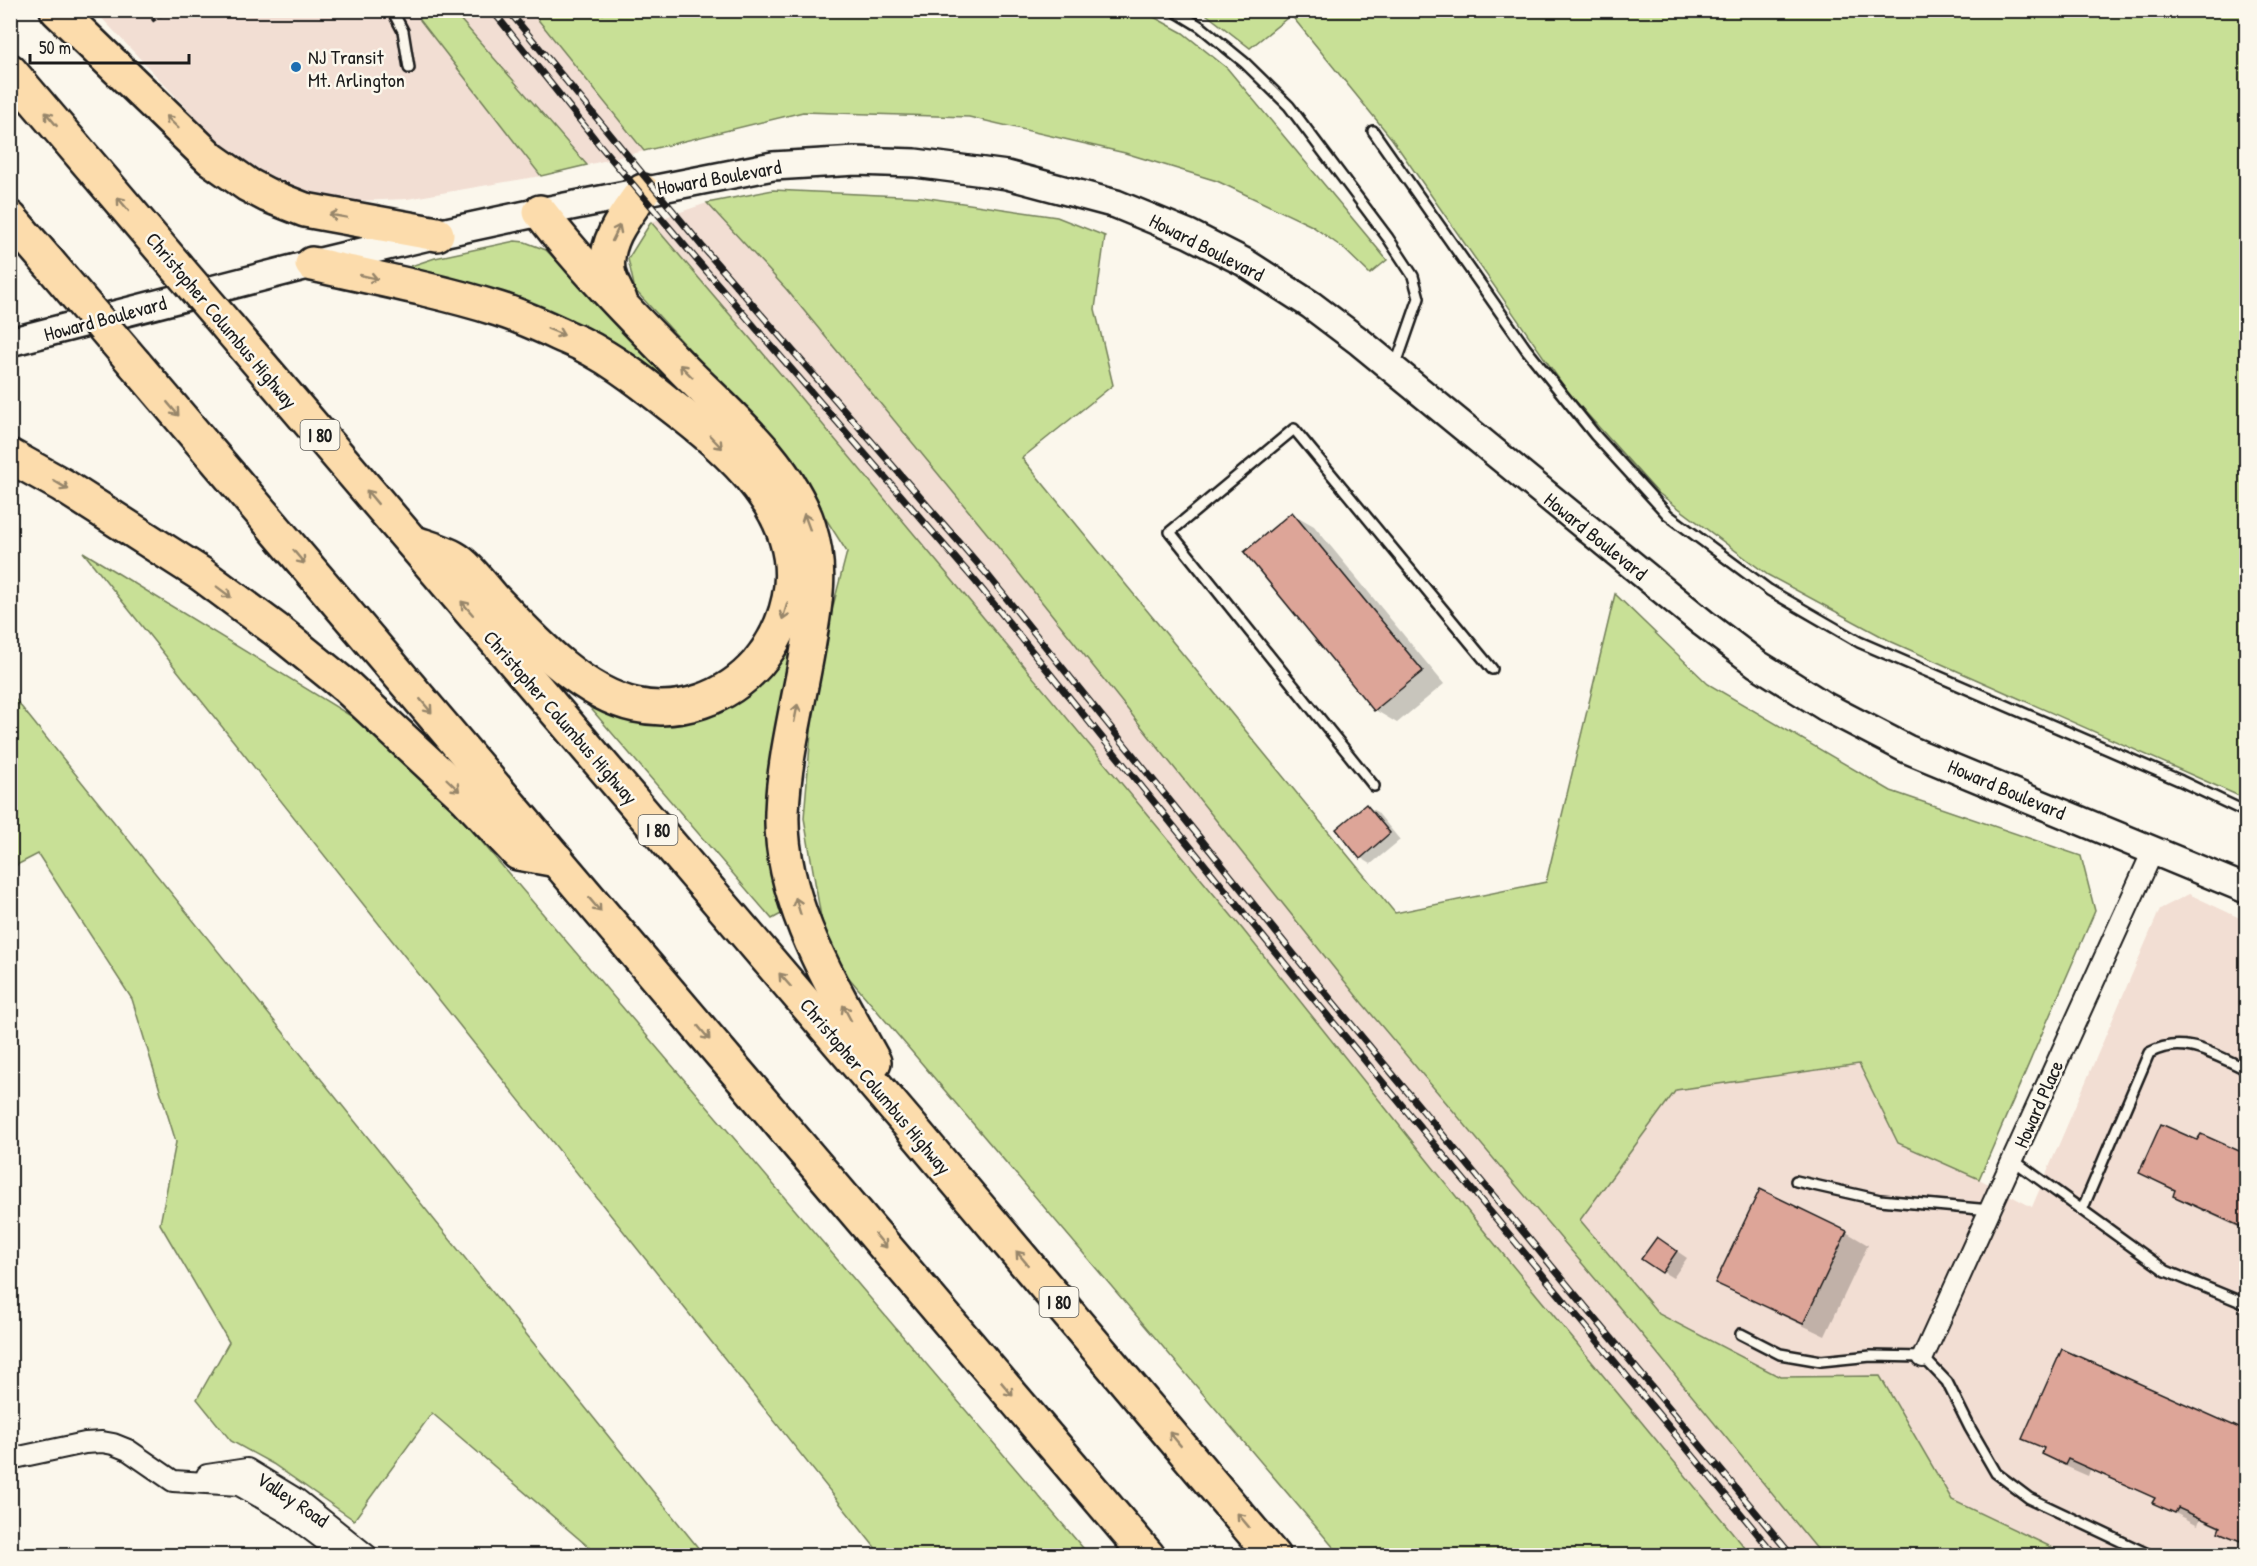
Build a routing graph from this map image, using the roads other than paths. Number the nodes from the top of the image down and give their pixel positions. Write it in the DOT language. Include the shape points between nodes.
graph roads {
  1 [pos="57,10"];
  2 [pos="392,10"];
  3 [pos="1173,10"];
  4 [pos="409,68"];
  5 [pos="10,71"];
  6 [pos="1373,131"];
  7 [pos="643,191"];
  8 [pos="540,212"];
  9 [pos="10,218"];
  10 [pos="437,234"];
  11 [pos="312,264"];
  12 [pos="623,307"];
  13 [pos="10,342"];
  14 [pos="1394,371"];
  15 [pos="10,456"];
  16 [pos="410,541"];
  17 [pos="1492,669"];
  18 [pos="1374,786"];
  19 [pos="2247,812"];
  20 [pos="2153,851"];
  21 [pos="557,860"];
  22 [pos="2247,889"];
  23 [pos="2247,1070"];
  24 [pos="905,1120"];
  25 [pos="2013,1160"];
  26 [pos="1796,1181"];
  27 [pos="1990,1210"];
  28 [pos="2082,1210"];
  29 [pos="2247,1304"];
  30 [pos="1741,1334"];
  31 [pos="1923,1357"];
  32 [pos="10,1459"];
  33 [pos="173,1481"];
  34 [pos="345,1556"];
  35 [pos="368,1556"];
  36 [pos="1148,1556"];
  37 [pos="1273,1556"];
  38 [pos="2152,1556"];
  10 -- 1 [label="highway, one-way" via="305,210 248,185 211,159"];
  2 -- 4 [label="lane" via="403,31"];
  3 -- 14 [label="lane" via="1245,63 1289,106 1413,276 1419,298"];
  16 -- 5 [label="highway, Christopher Columbus Highway / I 80, one-way, bridge"];
  6 -- 19 [label="lane" via="1526,349 1595,435 1668,515 1769,590 1859,642"];
  7 -- 8 [label="main road, Howard Boulevard"];
  12 -- 7 [label="highway, one-way" via="608,272 607,259 614,235"];
  7 -- 14 [label="main road, Howard Boulevard" via="773,166 856,161 915,163 1007,175 1116,204 1189,234 1244,262 1311,305"];
  8 -- 10 [label="main road, Howard Boulevard"];
  8 -- 12 [label="highway"];
  9 -- 21 [label="highway, one-way, bridge"];
  10 -- 11 [label="main road, Howard Boulevard"];
  11 -- 13 [label="main road, Howard Boulevard"];
  11 -- 16 [label="highway, one-way" via="499,309 570,338 634,376 708,434 763,493 788,544 792,586 779,631 750,671 734,685 705,700 659,708 615,699 590,686 545,650 456,559"];
  24 -- 12 [label="highway, one-way" via="811,941 786,859 782,814 785,772 818,586 816,552 809,526 798,500 768,456"];
  14 -- 20 [label="main road, Howard Boulevard" via="1757,664 1816,701 1907,749"];
  15 -- 21 [label="highway, one-way" via="201,574 347,687 466,798 518,853"];
  24 -- 16 [label="highway, Christopher Columbus Highway / I 80, one-way"];
  17 -- 18 [label="lane" via="1294,429 1170,532"];
  20 -- 22 [label="main road, Howard Boulevard"];
  20 -- 25 [label="street, Howard Place"];
  21 -- 36 [label="highway, one-way"];
  23 -- 28 [label="lane" via="2193,1046 2163,1045 2149,1053"];
  37 -- 24 [label="highway, Christopher Columbus Highway / I 80, one-way"];
  25 -- 27 [label="street, Howard Place"];
  25 -- 28 [label="lane"];
  26 -- 27 [label="lane" via="1880,1200"];
  27 -- 31 [label="street, Howard Place"];
  28 -- 29 [label="lane" via="2166,1271"];
  30 -- 31 [label="lane" via="1780,1354 1821,1361 1871,1356"];
  31 -- 38 [label="lane" via="1947,1382 1996,1473 2029,1498"];
  32 -- 33 [label="street" via="102,1442 128,1449"];
  33 -- 34 [label="street, Valley Road" via="239,1485 288,1513"];
  33 -- 35 [label="street, Valley Road" via="247,1469 298,1500"];
}
